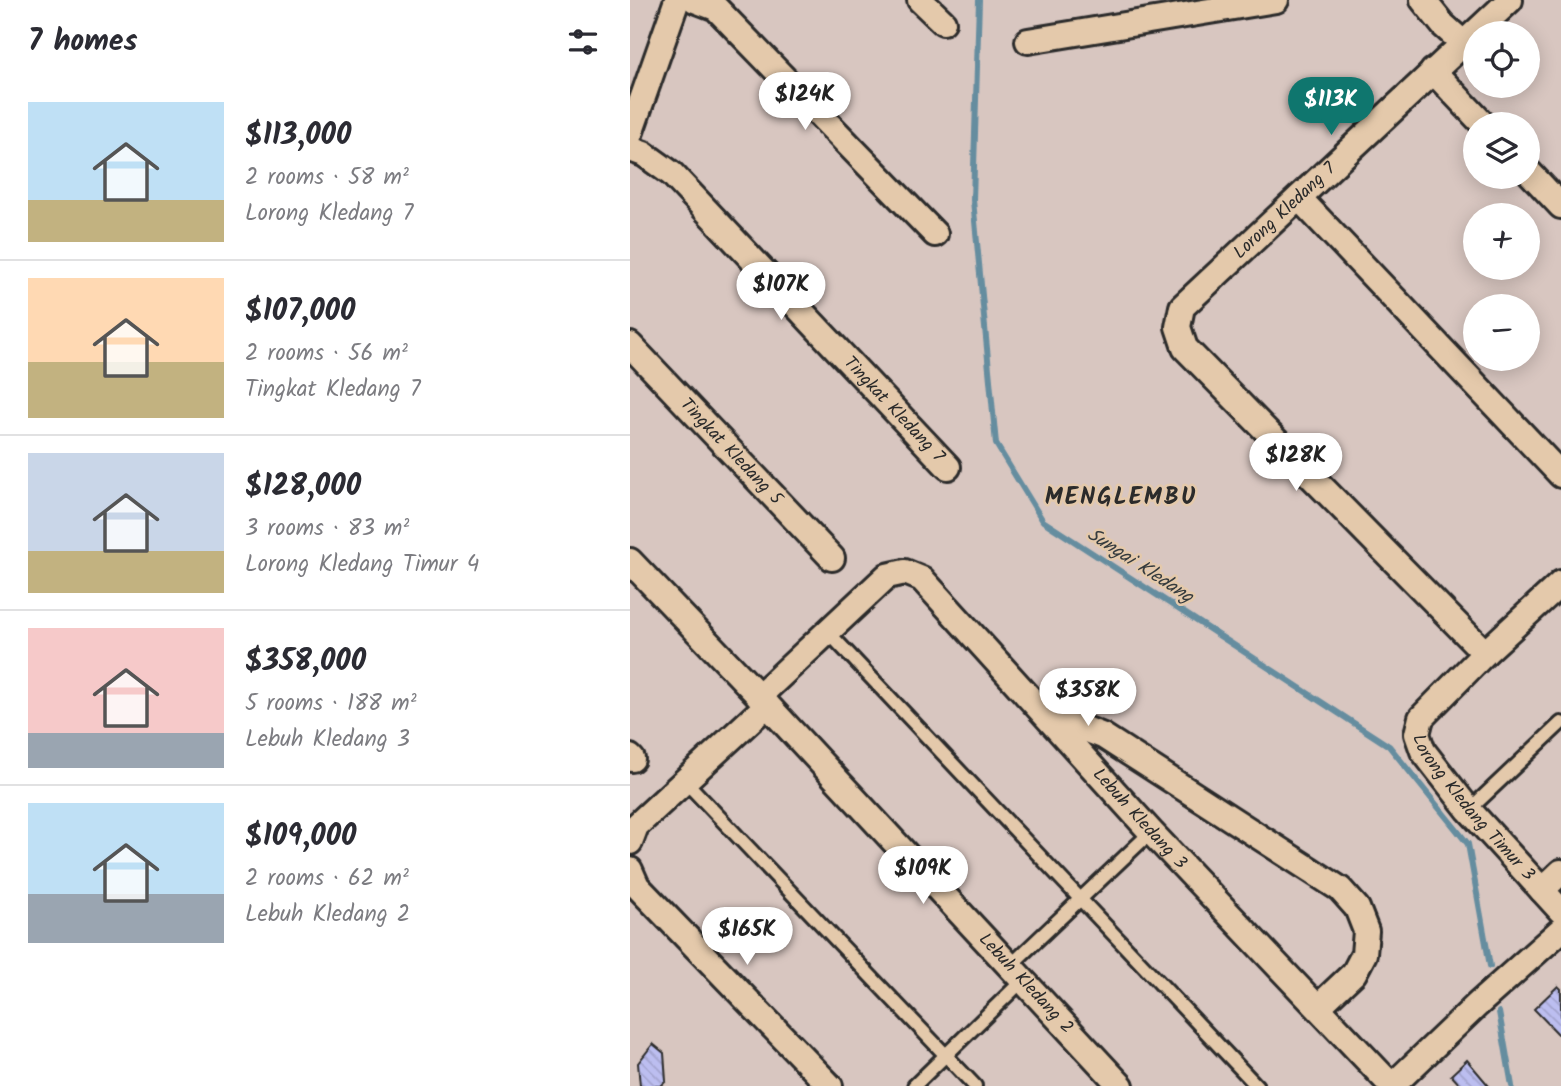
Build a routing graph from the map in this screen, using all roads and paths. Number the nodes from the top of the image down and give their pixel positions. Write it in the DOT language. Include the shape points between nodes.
graph roads {
  1 [pos="677,0"];
  2 [pos="695,0"];
  3 [pos="920,0"];
  4 [pos="1276,0"];
  5 [pos="1423,0"];
  6 [pos="1510,0"];
  7 [pos="1487,21"];
  8 [pos="943,22"];
  9 [pos="1028,41"];
  10 [pos="1463,43"];
  11 [pos="1433,71"];
  12 [pos="1472,112"];
  13 [pos="630,134"];
  14 [pos="630,149"];
  15 [pos="1540,184"];
  16 [pos="1299,198"];
  17 [pos="1561,206"];
  18 [pos="935,234"];
  19 [pos="630,345"];
  20 [pos="1556,459"];
  21 [pos="948,467"];
  22 [pos="832,558"];
  23 [pos="630,561"];
  24 [pos="1561,583"];
  25 [pos="828,632"];
  26 [pos="1485,653"];
  27 [pos="763,700"];
  28 [pos="1561,723"];
  29 [pos="1058,728"];
  30 [pos="685,781"];
  31 [pos="1469,810"];
  32 [pos="1151,832"];
  33 [pos="630,842"];
  34 [pos="630,870"];
  35 [pos="1561,872"];
  36 [pos="1542,890"];
  37 [pos="1080,899"];
  38 [pos="1561,911"];
  39 [pos="1561,930"];
  40 [pos="1016,973"];
  41 [pos="1318,1007"];
  42 [pos="946,1055"];
  43 [pos="830,1086"];
  44 [pos="914,1086"];
  45 [pos="975,1086"];
  46 [pos="1121,1086"];
  47 [pos="1256,1086"];
  48 [pos="1392,1086"];
  1 -- 13 [label="street"];
  2 -- 18 [label="street" via="716,8"];
  3 -- 8 [label="street"];
  4 -- 9 [label="street"];
  5 -- 10 [label="street"];
  6 -- 7 [label="street, Lorong Kledang 7"];
  10 -- 11 [label="street, Lorong Kledang 7"];
  11 -- 12 [label="street"];
  11 -- 16 [label="street, Lorong Kledang 7"];
  14 -- 21 [label="street, Tingkat Kledang 7" via="672,174"];
  15 -- 17 [label="street"];
  16 -- 20 [label="street"];
  16 -- 26 [label="street, Lorong Kledang 7" via="1182,307 1178,327 1185,348"];
  19 -- 22 [label="street, Tingkat Kledang 5"];
  23 -- 27 [label="street, Lebuh Kledang 2"];
  24 -- 26 [label="street, Lorong Kledang Timur 3"];
  25 -- 27 [label="street, Lebuh Kledang 3"];
  25 -- 29 [label="street, Lebuh Kledang 3" via="887,576 905,572 922,579"];
  25 -- 37 [label="lane"];
  26 -- 31 [label="street, Lorong Kledang Timur 3" via="1421,718 1417,734 1423,751"];
  27 -- 30 [label="street, Lebuh Kledang 3"];
  27 -- 40 [label="street, Lebuh Kledang 2"];
  28 -- 31 [label="lane"];
  29 -- 32 [label="street, Lebuh Kledang 3"];
  29 -- 41 [label="street" via="1075,725 1103,736 1340,889 1357,908 1366,931 1364,954 1354,974"];
  30 -- 33 [label="street, Lebuh Kledang 3" via="636,826"];
  30 -- 42 [label="lane"];
  31 -- 36 [label="street, Lorong Kledang Timur 3"];
  32 -- 37 [label="lane"];
  32 -- 41 [label="street, Lebuh Kledang 3"];
  34 -- 43 [label="street" via="637,886"];
  35 -- 36 [label="street"];
  36 -- 38 [label="street, Lorong Kledang Timur 3"];
  37 -- 40 [label="lane"];
  37 -- 47 [label="lane"];
  39 -- 48 [label="street"];
  40 -- 42 [label="lane"];
  40 -- 46 [label="street, Lebuh Kledang 2"];
  41 -- 48 [label="street, Lebuh Kledang 3"];
  42 -- 44 [label="lane"];
  42 -- 45 [label="lane"];
}
